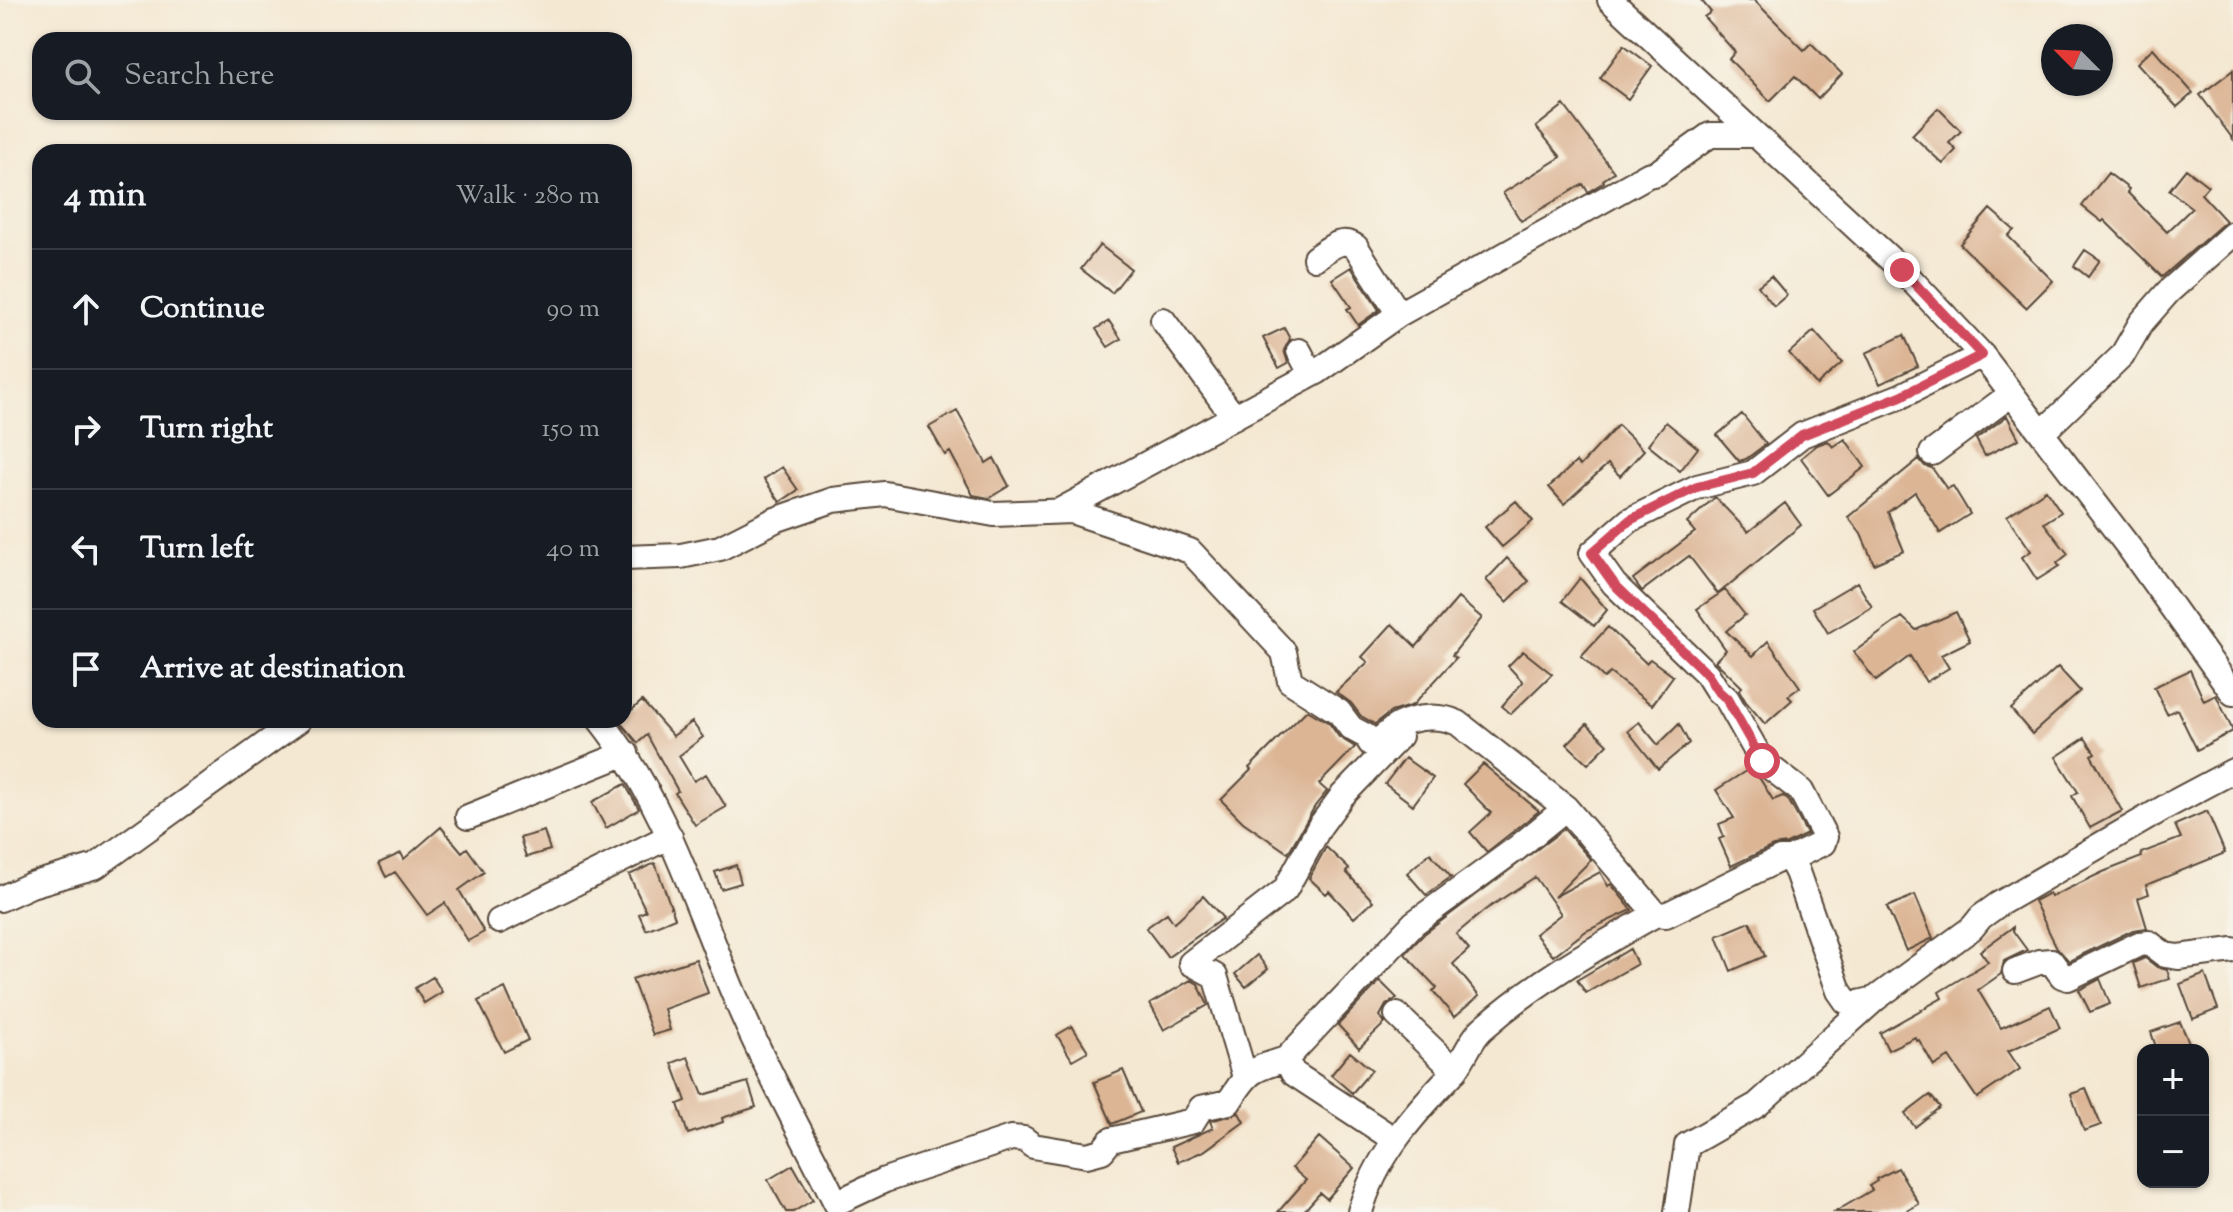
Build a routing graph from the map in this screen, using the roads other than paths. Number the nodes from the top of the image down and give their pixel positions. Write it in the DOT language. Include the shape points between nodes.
graph roads {
  1 [pos="1610,0"];
  2 [pos="1753,135"];
  3 [pos="2233,234"];
  4 [pos="1315,258"];
  5 [pos="1399,314"];
  6 [pos="1163,320"];
  7 [pos="1299,351"];
  8 [pos="1982,355"];
  9 [pos="1317,372"];
  10 [pos="2010,395"];
  11 [pos="1234,417"];
  12 [pos="2042,433"];
  13 [pos="1932,453"];
  14 [pos="1061,510"];
  15 [pos="632,558"];
  16 [pos="2233,693"];
  17 [pos="1414,721"];
  18 [pos="288,728"];
  19 [pos="606,728"];
  20 [pos="626,753"];
  21 [pos="2233,771"];
  22 [pos="1566,808"];
  23 [pos="468,817"];
  24 [pos="670,836"];
  25 [pos="1790,859"];
  26 [pos="0,899"];
  27 [pos="1656,914"];
  28 [pos="499,921"];
  29 [pos="2233,950"];
  30 [pos="2015,971"];
  31 [pos="1875,999"];
  32 [pos="1397,1015"];
  33 [pos="1286,1059"];
  34 [pos="1455,1071"];
  35 [pos="1245,1077"];
  36 [pos="1395,1140"];
  37 [pos="837,1207"];
  38 [pos="1360,1212"];
  39 [pos="1677,1212"];
  1 -- 2 [label="street"];
  2 -- 5 [label="street" via="1710,135 1657,173"];
  2 -- 8 [label="street" via="1902,270"];
  3 -- 12 [label="street" via="2168,292 2122,356"];
  4 -- 5 [label="street" via="1340,242 1350,242"];
  5 -- 9 [label="street"];
  6 -- 11 [label="street"];
  7 -- 9 [label="street" via="1309,370"];
  8 -- 10 [label="street"];
  8 -- 25 [label="street" via="1901,396 1802,435 1753,473 1697,487 1630,520 1592,553 1614,584 1707,674 1762,761 1801,791 1825,837 1823,843"];
  9 -- 11 [label="street"];
  10 -- 12 [label="street"];
  10 -- 13 [label="street"];
  11 -- 14 [label="street"];
  12 -- 16 [label="street"];
  14 -- 15 [label="street" via="994,514 885,494 833,500 775,520 720,548"];
  14 -- 17 [label="street" via="1190,551 1284,652 1290,681 1339,712 1371,744"];
  17 -- 22 [label="street" via="1445,717 1458,723"];
  17 -- 35 [label="street" via="1342,796 1285,890 1191,963 1215,976"];
  18 -- 26 [label="street" via="96,866"];
  19 -- 20 [label="street"];
  20 -- 23 [label="street"];
  20 -- 24 [label="street"];
  21 -- 31 [label="street" via="1999,904"];
  22 -- 27 [label="street"];
  22 -- 33 [label="street" via="1414,923"];
  24 -- 28 [label="street"];
  24 -- 37 [label="street" via="737,1003"];
  25 -- 27 [label="street" via="1780,859 1666,915"];
  25 -- 31 [label="street" via="1839,991 1846,1001"];
  27 -- 34 [label="street" via="1558,969 1479,1032"];
  29 -- 30 [label="street" via="2178,957 2149,943 2068,978 2051,961"];
  31 -- 39 [label="street" via="1757,1105 1687,1145"];
  32 -- 34 [label="street"];
  33 -- 35 [label="street"];
  33 -- 36 [label="street" via="1293,1073"];
  34 -- 36 [label="street"];
  35 -- 37 [label="street" via="1229,1102 1201,1108 1193,1121 1111,1140 1102,1151 1087,1155 1011,1138 885,1180"];
  36 -- 38 [label="street"];
}
